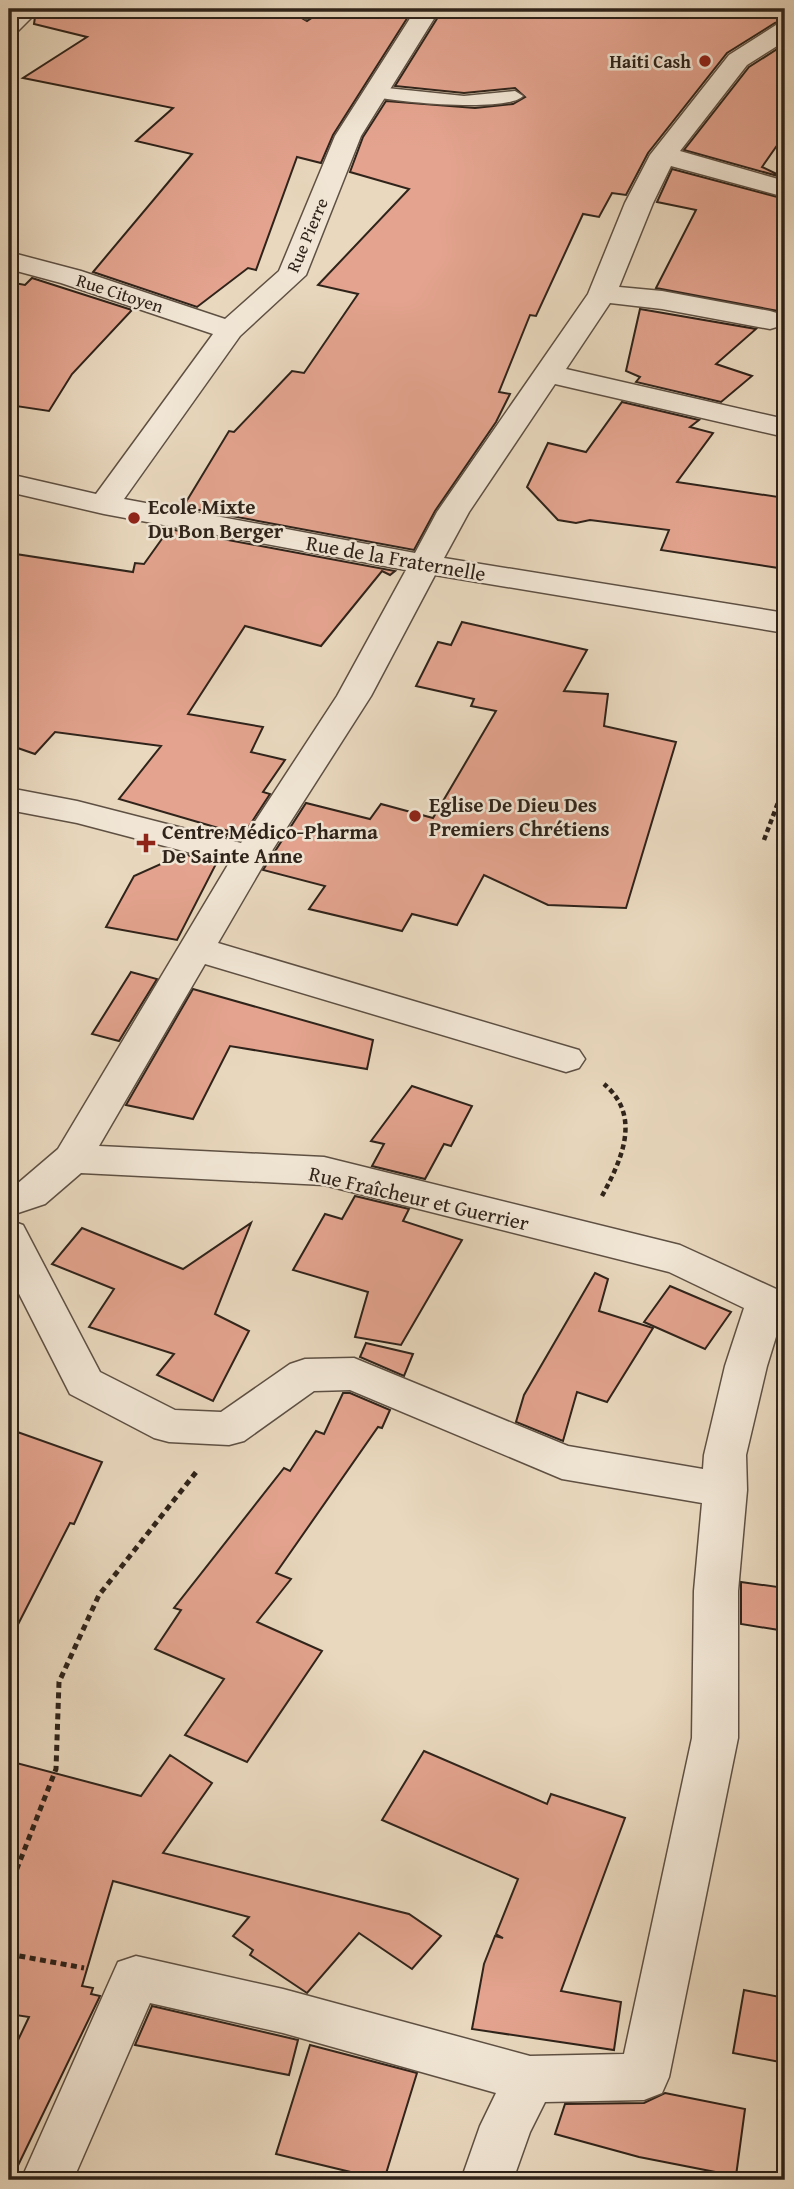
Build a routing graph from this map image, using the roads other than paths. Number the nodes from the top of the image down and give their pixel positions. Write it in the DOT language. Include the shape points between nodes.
graph roads {
  1 [pos="28,9"];
  2 [pos="428,9"];
  3 [pos="9,26"];
  4 [pos="785,30"];
  5 [pos="377,92"];
  6 [pos="515,96"];
  7 [pos="663,155"];
  8 [pos="785,189"];
  9 [pos="9,260"];
  10 [pos="602,294"];
  11 [pos="770,320"];
  12 [pos="230,330"];
  13 [pos="550,374"];
  14 [pos="785,428"];
  15 [pos="9,483"];
  16 [pos="104,505"];
  17 [pos="425,564"];
  18 [pos="785,623"];
  19 [pos="9,799"];
  20 [pos="250,857"];
  21 [pos="195,949"];
  22 [pos="566,1059"];
  23 [pos="72,1159"];
  24 [pos="9,1202"];
  25 [pos="9,1235"];
  26 [pos="776,1307"];
  27 [pos="725,1490"];
  28 [pos="530,2079"];
  29 [pos="47,2180"];
  30 [pos="487,2180"];
  1 -- 3 [label="street"];
  2 -- 5 [label="street, Rue Pierre"];
  4 -- 7 [label="street" via="738,60"];
  5 -- 6 [label="lane" via="464,101"];
  5 -- 12 [label="street, Rue Pierre" via="348,136 292,275"];
  7 -- 8 [label="street"];
  7 -- 10 [label="street"];
  9 -- 12 [label="street, Rue Citoyen"];
  10 -- 11 [label="street"];
  10 -- 13 [label="street"];
  12 -- 16 [label="street, Rue Pierre"];
  13 -- 14 [label="street"];
  13 -- 17 [label="street" via="453,512"];
  15 -- 16 [label="street, Rue de la Fraternelle"];
  16 -- 17 [label="street, Rue de la Fraternelle"];
  17 -- 18 [label="street, Rue de la Fraternelle"];
  17 -- 20 [label="street" via="354,696"];
  19 -- 20 [label="street"];
  20 -- 21 [label="street"];
  21 -- 22 [label="street"];
  21 -- 23 [label="street"];
  23 -- 24 [label="street" via="31,1194"];
  23 -- 26 [label="street, Rue Fraîcheur et Guerrier" via="324,1171 680,1260"];
  25 -- 27 [label="street" via="85,1383 169,1426 229,1429 305,1375 354,1374 562,1462"];
  26 -- 27 [label="street" via="746,1366 724,1455"];
  27 -- 28 [label="street" via="716,1591 715,1738 644,2077"];
  28 -- 29 [label="street" via="283,2011 136,1978"];
  28 -- 30 [label="street" via="506,2126"];
}
